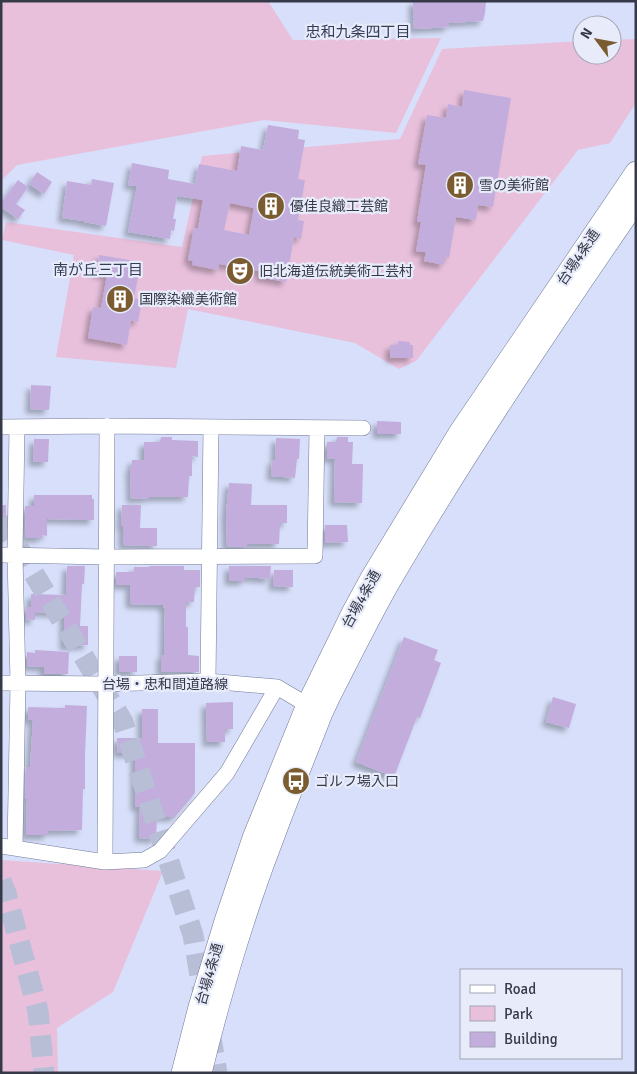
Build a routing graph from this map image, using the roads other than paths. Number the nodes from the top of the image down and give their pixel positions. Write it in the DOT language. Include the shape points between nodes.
graph roads {
  1 [pos="636,172"];
  2 [pos="636,202"];
  3 [pos="107,426"];
  4 [pos="1,427"];
  5 [pos="17,427"];
  6 [pos="211,427"];
  7 [pos="316,428"];
  8 [pos="363,428"];
  9 [pos="8,555"];
  10 [pos="210,555"];
  11 [pos="107,556"];
  12 [pos="208,681"];
  13 [pos="1,683"];
  14 [pos="18,683"];
  15 [pos="105,684"];
  16 [pos="277,687"];
  17 [pos="315,709"];
  18 [pos="8,847"];
  19 [pos="105,862"];
  20 [pos="182,1073"];
  21 [pos="201,1073"];
  1 -- 17 [label="highway, 台場4条通" via="459,433 371,578 352,613"];
  2 -- 17 [label="highway, 台場4条通" via="466,457"];
  3 -- 5 [label="street"];
  3 -- 6 [label="street"];
  3 -- 11 [label="street"];
  4 -- 5 [label="street"];
  5 -- 9 [label="street"];
  6 -- 7 [label="street"];
  6 -- 10 [label="street"];
  7 -- 8 [label="street"];
  7 -- 10 [label="street" via="315,556"];
  9 -- 11 [label="street"];
  9 -- 14 [label="street"];
  10 -- 11 [label="street"];
  10 -- 12 [label="street"];
  11 -- 15 [label="street"];
  12 -- 15 [label="street, 台場・忠和間道路線"];
  12 -- 16 [label="street, 台場・忠和間道路線"];
  13 -- 14 [label="street, 台場・忠和間道路線"];
  14 -- 15 [label="street, 台場・忠和間道路線"];
  14 -- 18 [label="street"];
  15 -- 19 [label="street"];
  16 -- 17 [label="street, 台場・忠和間道路線"];
  16 -- 19 [label="street" via="226,772 160,851 144,860"];
  17 -- 20 [label="highway, 台場4条通" via="253,838 199,1007"];
  17 -- 21 [label="highway, 台場4条通" via="247,912"];
  18 -- 19 [label="street"];
}
